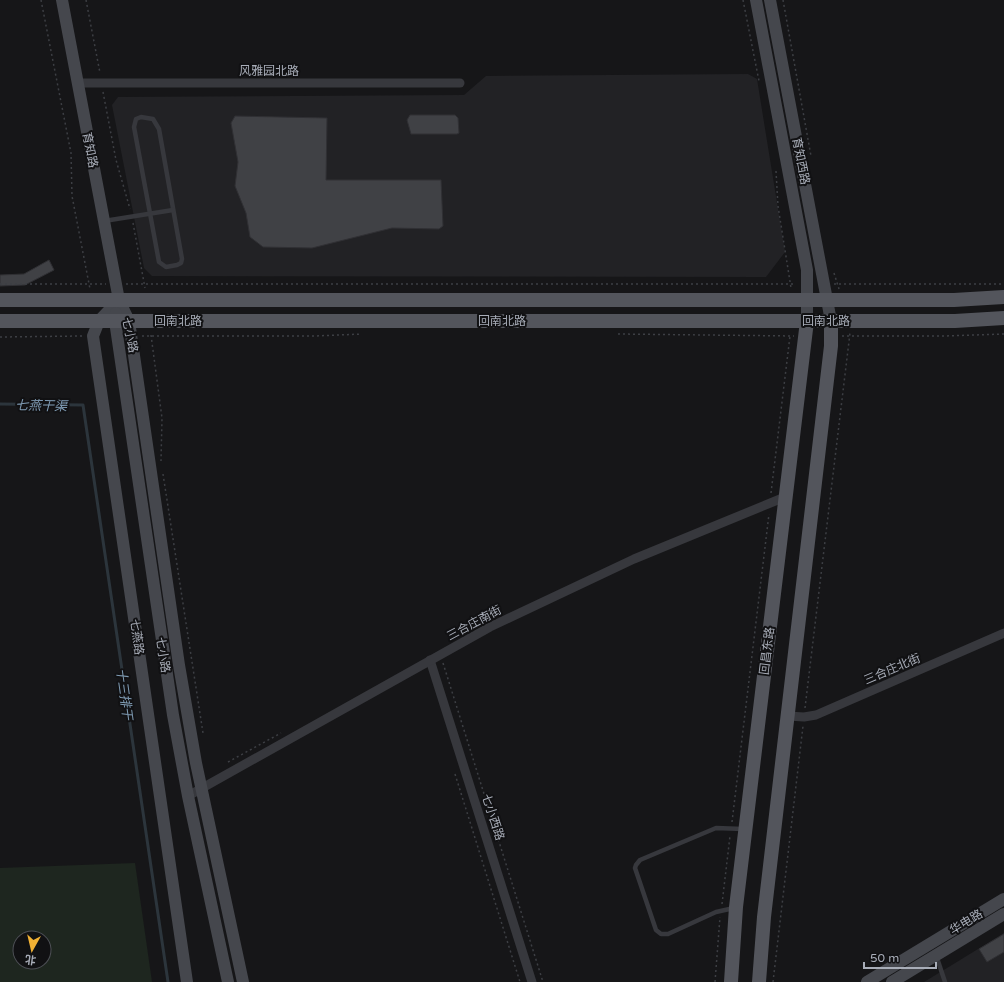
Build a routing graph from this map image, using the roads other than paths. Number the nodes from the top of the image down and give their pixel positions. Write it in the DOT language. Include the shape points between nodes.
graph roads {
  1 [pos="62,0"];
  2 [pos="756,0"];
  3 [pos="770,0"];
  4 [pos="78,83"];
  5 [pos="460,83"];
  6 [pos="174,211"];
  7 [pos="150,214"];
  8 [pos="104,222"];
  9 [pos="1004,297"];
  10 [pos="0,300"];
  11 [pos="119,300"];
  12 [pos="808,300"];
  13 [pos="827,300"];
  14 [pos="1004,318"];
  15 [pos="0,320"];
  16 [pos="99,321"];
  17 [pos="114,321"];
  18 [pos="129,321"];
  19 [pos="807,321"];
  20 [pos="831,321"];
  21 [pos="785,497"];
  22 [pos="1004,633"];
  23 [pos="430,660"];
  24 [pos="788,716"];
  25 [pos="201,788"];
  26 [pos="188,796"];
  27 [pos="745,830"];
  28 [pos="1004,899"];
  29 [pos="736,907"];
  30 [pos="1004,914"];
  31 [pos="936,955"];
  32 [pos="187,982"];
  33 [pos="228,982"];
  34 [pos="243,982"];
  35 [pos="532,982"];
  36 [pos="731,982"];
  37 [pos="759,982"];
  38 [pos="867,982"];
  39 [pos="892,982"];
  40 [pos="945,982"];
  1 -- 4 [label="street, 育知路"];
  2 -- 12 [label="street, 育知西路" via="807,270"];
  3 -- 13 [label="street, 育知西路"];
  4 -- 5 [label="street, 风雅园北路"];
  4 -- 8 [label="street, 育知路"];
  6 -- 7 [label="lane"];
  6 -- 7 [label="lane" via="182,259 177,266 166,267 160,263"];
  6 -- 7 [label="lane" via="159,126 153,119 141,117 136,119 134,127"];
  7 -- 8 [label="lane"];
  8 -- 11 [label="street, 育知路"];
  9 -- 13 [label="main road, 回南北路" via="954,300"];
  10 -- 11 [label="main road, 回南北路"];
  11 -- 12 [label="main road, 回南北路"];
  11 -- 16 [label="street, 七燕路"];
  11 -- 17 [label="street, 七小路"];
  11 -- 18 [label="street, 七小路"];
  12 -- 13 [label="main road, 回南北路"];
  12 -- 19 [label="street, 育知西路"];
  13 -- 20 [label="street, 育知西路"];
  14 -- 20 [label="main road, 回南北路" via="955,321"];
  15 -- 16 [label="main road, 回南北路"];
  16 -- 17 [label="main road, 回南北路"];
  16 -- 32 [label="street, 七燕路" via="93,336"];
  17 -- 18 [label="main road, 回南北路"];
  17 -- 26 [label="street, 七小路" via="165,666"];
  18 -- 19 [label="main road, 回南北路"];
  18 -- 25 [label="street, 七小路" via="179,665"];
  19 -- 20 [label="main road, 回南北路"];
  19 -- 21 [label="main road, 回昌东路"];
  20 -- 24 [label="main road" via="832,346"];
  21 -- 23 [label="street, 三合庄南街" via="634,559 490,627"];
  21 -- 27 [label="main road, 回昌东路"];
  22 -- 24 [label="street, 三合庄北街" via="816,715"];
  23 -- 25 [label="street, 三合庄南街"];
  23 -- 35 [label="street, 七小西路"];
  24 -- 37 [label="main road" via="764,917"];
  25 -- 26 [label="street, 三合庄南街"];
  25 -- 34 [label="street, 七小路"];
  26 -- 33 [label="street, 七小路"];
  27 -- 29 [label="main road, 回昌东路"];
  27 -- 29 [label="lane" via="716,828 640,860 635,868 658,933 668,934 721,910"];
  28 -- 38 [label="street, 华电路"];
  29 -- 36 [label="main road, 回昌东路"];
  30 -- 31 [label="street, 华电路"];
  31 -- 39 [label="street, 华电路"];
  31 -- 40 [label="lane"];
}
